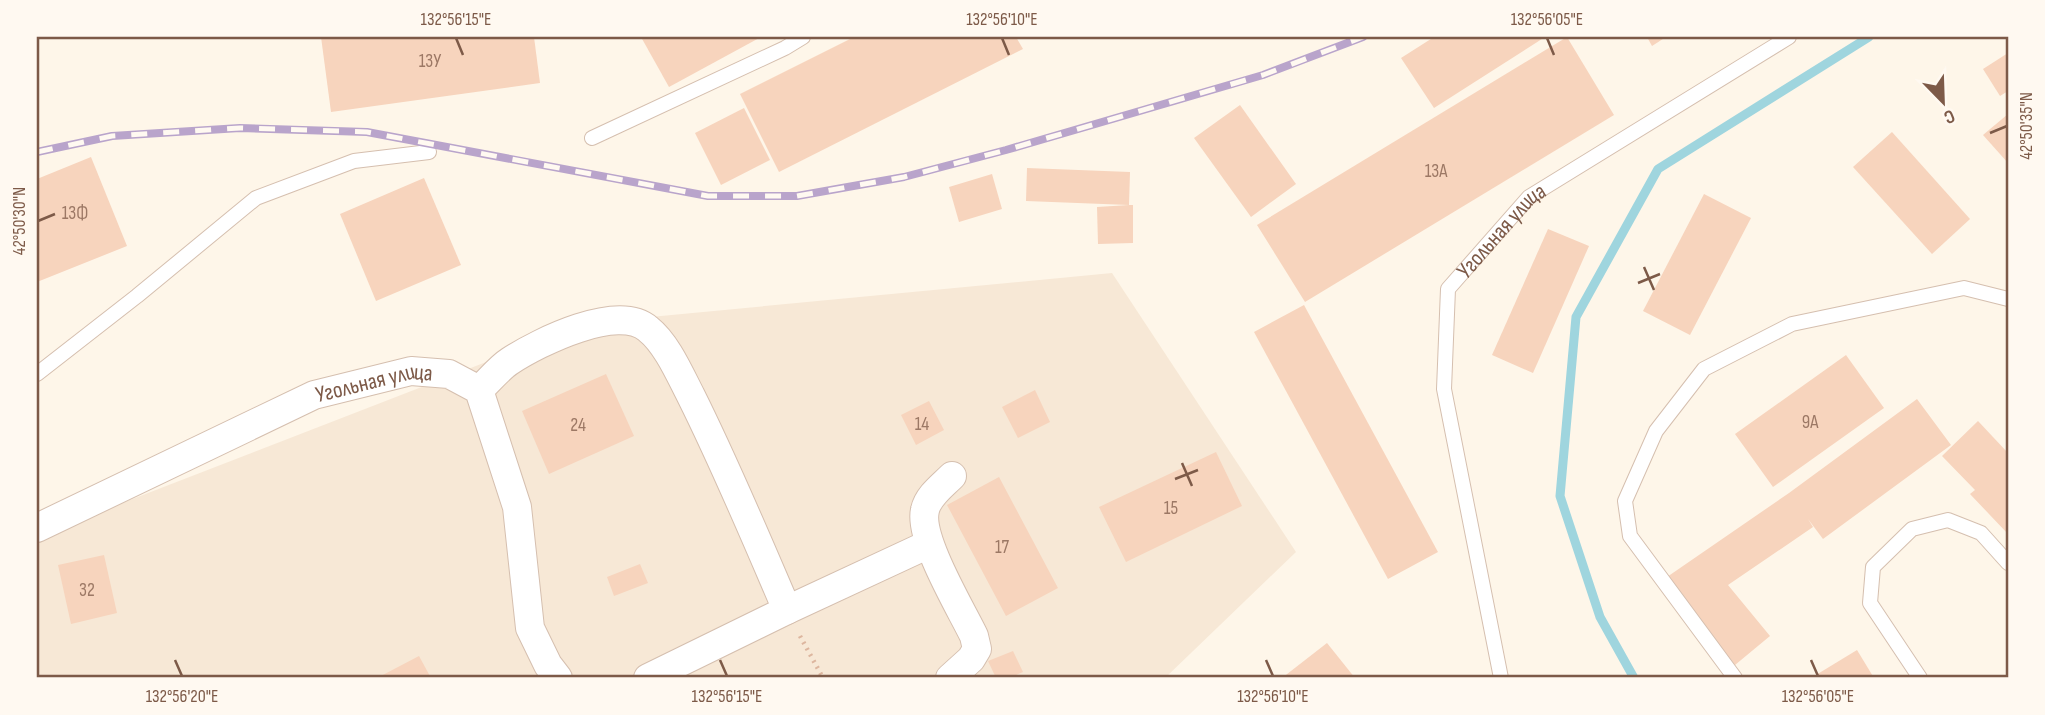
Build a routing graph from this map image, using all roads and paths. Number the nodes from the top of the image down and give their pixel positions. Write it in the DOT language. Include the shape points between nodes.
graph roads {
  1 [pos="803,37"];
  2 [pos="1789,37"];
  3 [pos="592,138"];
  4 [pos="429,152"];
  5 [pos="2008,299"];
  6 [pos="37,374"];
  7 [pos="479,390"];
  8 [pos="952,476"];
  9 [pos="37,528"];
  10 [pos="929,544"];
  11 [pos="2008,563"];
  12 [pos="787,610"];
  13 [pos="558,678"];
  14 [pos="648,678"];
  15 [pos="823,678"];
  16 [pos="950,678"];
  17 [pos="1501,678"];
  18 [pos="1735,678"];
  19 [pos="1920,678"];
  1 -- 3 [label="lane"];
  2 -- 17 [label="lane, Угольная улица" via="1529,197 1448,289 1444,389"];
  4 -- 6 [label="lane" via="354,161 256,198"];
  5 -- 18 [label="lane" via="1964,288 1792,324 1704,369 1656,431 1625,501 1630,536"];
  7 -- 9 [label="street, Угольная улица" via="449,374 411,371 314,395"];
  7 -- 12 [label="street" via="508,362 591,324 626,318 648,328 671,358 720,456"];
  7 -- 13 [label="street" via="517,507 530,628"];
  8 -- 10 [label="street" via="935,492 924,512"];
  10 -- 12 [label="street"];
  10 -- 16 [label="street" via="977,649"];
  11 -- 19 [label="lane" via="1981,533 1948,520 1912,529 1873,567 1870,603"];
  12 -- 14 [label="street"];
  12 -- 15 [label="path"];
}
